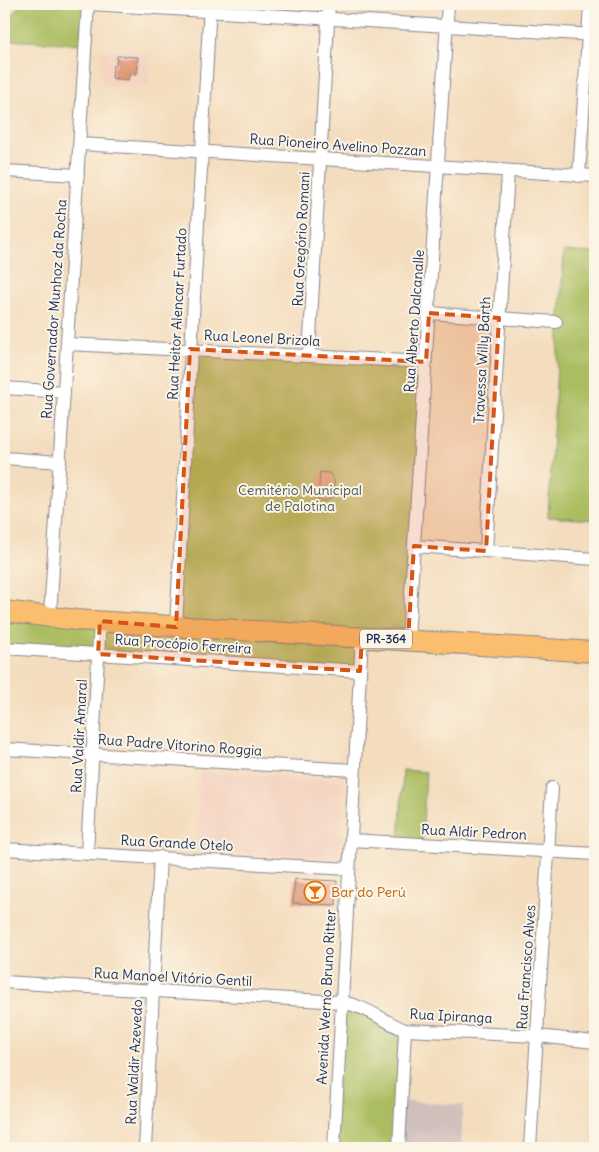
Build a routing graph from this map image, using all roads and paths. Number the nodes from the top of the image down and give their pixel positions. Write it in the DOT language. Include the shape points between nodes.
graph roads {
  1 [pos="90,4"];
  2 [pos="329,4"];
  3 [pos="448,4"];
  4 [pos="590,4"];
  5 [pos="210,7"];
  6 [pos="328,18"];
  7 [pos="446,26"];
  8 [pos="592,35"];
  9 [pos="80,144"];
  10 [pos="201,152"];
  11 [pos="320,159"];
  12 [pos="438,167"];
  13 [pos="4,170"];
  14 [pos="508,171"];
  15 [pos="78,175"];
  16 [pos="578,176"];
  17 [pos="595,176"];
  18 [pos="429,313"];
  19 [pos="499,318"];
  20 [pos="556,322"];
  21 [pos="67,344"];
  22 [pos="190,349"];
  23 [pos="309,355"];
  24 [pos="426,362"];
  25 [pos="4,388"];
  26 [pos="64,392"];
  27 [pos="4,458"];
  28 [pos="60,462"];
  29 [pos="414,546"];
  30 [pos="486,551"];
  31 [pos="595,559"];
  32 [pos="4,610"];
  33 [pos="50,616"];
  34 [pos="100,621"];
  35 [pos="176,627"];
  36 [pos="362,637"];
  37 [pos="408,640"];
  38 [pos="4,648"];
  39 [pos="595,652"];
  40 [pos="98,654"];
  41 [pos="360,671"];
  42 [pos="4,748"];
  43 [pos="93,754"];
  44 [pos="354,770"];
  45 [pos="552,788"];
  46 [pos="351,840"];
  47 [pos="4,849"];
  48 [pos="548,851"];
  49 [pos="87,853"];
  50 [pos="595,854"];
  51 [pos="160,858"];
  52 [pos="349,869"];
  53 [pos="4,982"];
  54 [pos="153,991"];
  55 [pos="341,1002"];
  56 [pos="405,1030"];
  57 [pos="536,1036"];
  58 [pos="595,1042"];
  59 [pos="145,1148"];
  60 [pos="334,1148"];
  61 [pos="399,1148"];
  62 [pos="530,1148"];
  1 -- 5 [label="street"];
  1 -- 9 [label="street, Rua Governador Munhoz da Rocha"];
  2 -- 6 [label="street, Rua Gregório Romani"];
  3 -- 7 [label="street, Rua Alberto Dalcanalle"];
  4 -- 8 [label="street"];
  5 -- 6 [label="street"];
  5 -- 10 [label="street, Rua Heitor Alencar Furtado"];
  6 -- 7 [label="street"];
  6 -- 11 [label="street, Rua Gregório Romani"];
  7 -- 8 [label="street"];
  7 -- 12 [label="street, Rua Alberto Dalcanalle"];
  8 -- 16 [label="street"];
  9 -- 10 [label="street, Rua Pioneiro Avelino Pozzan"];
  9 -- 15 [label="street, Rua Governador Munhoz da Rocha"];
  10 -- 11 [label="street, Rua Pioneiro Avelino Pozzan"];
  10 -- 22 [label="street, Rua Heitor Alencar Furtado"];
  11 -- 12 [label="street, Rua Pioneiro Avelino Pozzan"];
  11 -- 23 [label="street, Rua Gregório Romani"];
  12 -- 14 [label="street, Rua Pioneiro Avelino Pozzan"];
  12 -- 18 [label="street, Rua Alberto Dalcanalle"];
  13 -- 15 [label="street"];
  14 -- 16 [label="street, Rua Pioneiro Avelino Pozzan"];
  14 -- 19 [label="street, Travessa Willy Barth"];
  15 -- 21 [label="street, Rua Governador Munhoz da Rocha"];
  16 -- 17 [label="street, Rua Pioneiro Avelino Pozzan"];
  18 -- 19 [label="street"];
  18 -- 24 [label="street, Rua Alberto Dalcanalle"];
  19 -- 20 [label="street"];
  19 -- 30 [label="street, Travessa Willy Barth"];
  21 -- 22 [label="street, Rua Leonel Brizola"];
  21 -- 26 [label="street, Rua Governador Munhoz da Rocha"];
  22 -- 23 [label="street, Rua Leonel Brizola"];
  22 -- 35 [label="street, Rua Heitor Alencar Furtado"];
  23 -- 24 [label="street, Rua Leonel Brizola"];
  24 -- 29 [label="street, Rua Alberto Dalcanalle"];
  25 -- 26 [label="street"];
  26 -- 28 [label="street, Rua Governador Munhoz da Rocha"];
  27 -- 28 [label="street"];
  28 -- 33 [label="street, Rua Governador Munhoz da Rocha"];
  29 -- 30 [label="street"];
  29 -- 37 [label="street, Rua Alberto Dalcanalle"];
  30 -- 31 [label="street"];
  32 -- 33 [label="main road, PR-364"];
  33 -- 34 [label="main road, PR-364"];
  34 -- 35 [label="main road, PR-364"];
  34 -- 40 [label="street, Rua Valdir Amaral"];
  35 -- 36 [label="main road, PR-364"];
  36 -- 37 [label="main road, PR-364"];
  36 -- 41 [label="street, Avenida Werno Bruno Ritter"];
  37 -- 39 [label="main road, PR-364"];
  38 -- 40 [label="street, Rua Procópio Ferreira"];
  40 -- 41 [label="street, Rua Procópio Ferreira"];
  40 -- 43 [label="street, Rua Valdir Amaral"];
  41 -- 44 [label="street, Avenida Werno Bruno Ritter"];
  42 -- 43 [label="street, Rua Padre Vitorino Roggia"];
  43 -- 44 [label="street, Rua Padre Vitorino Roggia"];
  43 -- 49 [label="street, Rua Valdir Amaral"];
  44 -- 46 [label="street, Avenida Werno Bruno Ritter"];
  45 -- 48 [label="street, Rua Francisco Alves"];
  46 -- 48 [label="street, Rua Aldir Pedron"];
  46 -- 52 [label="street, Avenida Werno Bruno Ritter"];
  47 -- 49 [label="street, Rua Grande Otelo"];
  48 -- 50 [label="street, Rua Aldir Pedron"];
  48 -- 57 [label="street, Rua Francisco Alves"];
  49 -- 51 [label="street, Rua Grande Otelo"];
  51 -- 52 [label="street, Rua Grande Otelo"];
  51 -- 54 [label="street, Rua Waldir Azevedo"];
  52 -- 55 [label="street, Avenida Werno Bruno Ritter"];
  53 -- 54 [label="street, Rua Manoel Vitório Gentil"];
  54 -- 55 [label="street, Rua Manoel Vitório Gentil"];
  54 -- 59 [label="street, Rua Waldir Azevedo"];
  55 -- 56 [label="street, Rua Ipiranga" via="359,1005"];
  55 -- 60 [label="street, Avenida Werno Bruno Ritter"];
  56 -- 57 [label="street, Rua Ipiranga"];
  56 -- 61 [label="street"];
  57 -- 58 [label="street, Rua Ipiranga"];
  57 -- 62 [label="street, Rua Francisco Alves"];
}
